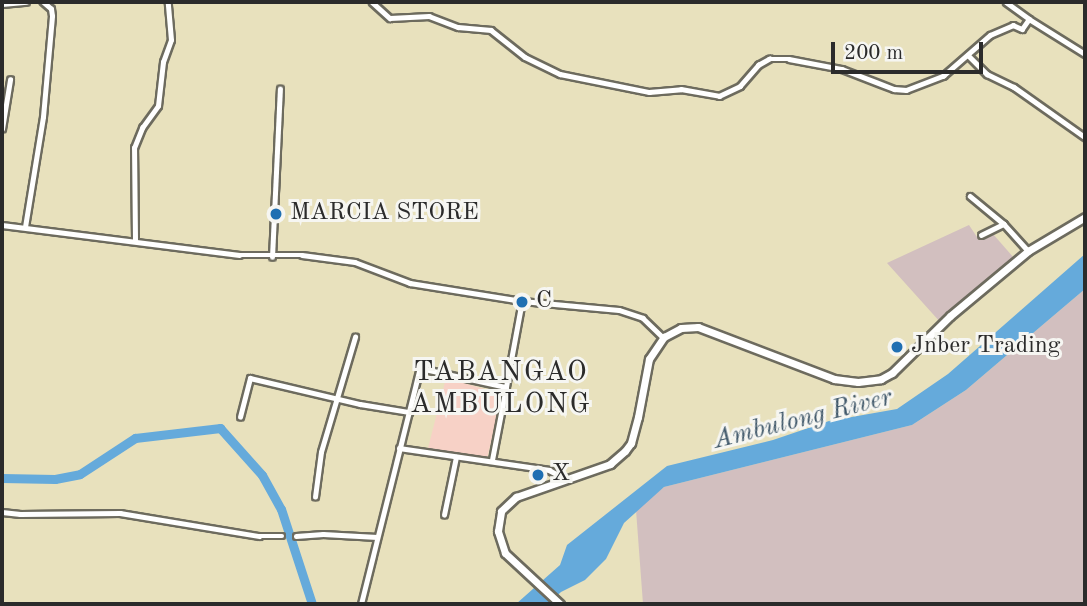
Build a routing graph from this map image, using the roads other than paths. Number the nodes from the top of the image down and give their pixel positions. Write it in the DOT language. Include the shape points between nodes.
graph roads {
  1 [pos="26,2"];
  2 [pos="43,2"];
  3 [pos="168,2"];
  4 [pos="372,2"];
  5 [pos="1006,2"];
  6 [pos="2,4"];
  7 [pos="1029,19"];
  8 [pos="1085,54"];
  9 [pos="968,55"];
  10 [pos="10,80"];
  11 [pos="280,89"];
  12 [pos="2,129"];
  13 [pos="1085,137"];
  14 [pos="970,196"];
  15 [pos="1085,217"];
  16 [pos="1003,224"];
  17 [pos="2,225"];
  18 [pos="25,227"];
  19 [pos="981,235"];
  20 [pos="135,240"];
  21 [pos="1028,251"];
  22 [pos="272,257"];
  23 [pos="522,301"];
  24 [pos="355,337"];
  25 [pos="664,337"];
  26 [pos="506,387"];
  27 [pos="337,397"];
  28 [pos="409,412"];
  29 [pos="240,417"];
  30 [pos="399,447"];
  31 [pos="456,457"];
  32 [pos="492,460"];
  33 [pos="566,479"];
  34 [pos="315,498"];
  35 [pos="2,512"];
  36 [pos="444,515"];
  37 [pos="282,536"];
  38 [pos="296,536"];
  39 [pos="377,537"];
  40 [pos="559,603"];
  41 [pos="361,604"];
  1 -- 6 [label="street"];
  2 -- 18 [label="street" via="52,16 43,117"];
  3 -- 20 [label="street" via="171,40 163,62 158,106 134,148"];
  4 -- 9 [label="street" via="390,18 429,16 458,27 491,30 519,53 560,74 649,92 681,89 719,96 740,86 769,59 842,69 906,90 943,76"];
  5 -- 7 [label="street"];
  7 -- 8 [label="street"];
  7 -- 9 [label="street" via="1022,29 1013,25 990,35"];
  9 -- 13 [label="street" via="987,74 1014,87"];
  10 -- 12 [label="street"];
  11 -- 22 [label="street"];
  14 -- 16 [label="street"];
  15 -- 21 [label="main road"];
  16 -- 19 [label="street"];
  16 -- 21 [label="street"];
  17 -- 18 [label="street"];
  18 -- 20 [label="street"];
  20 -- 22 [label="street"];
  21 -- 25 [label="main road" via="881,379 834,379 698,327 681,328"];
  22 -- 23 [label="street" via="302,255 355,262 410,283"];
  23 -- 25 [label="street" via="630,313"];
  23 -- 26 [label="street"];
  24 -- 27 [label="street"];
  25 -- 33 [label="main road" via="649,359 631,443 610,464"];
  26 -- 28 [label="street" via="421,368"];
  26 -- 32 [label="street"];
  27 -- 28 [label="street"];
  27 -- 29 [label="street" via="250,378"];
  27 -- 34 [label="street" via="321,452"];
  28 -- 30 [label="street"];
  30 -- 31 [label="street"];
  30 -- 39 [label="street"];
  31 -- 32 [label="street"];
  31 -- 36 [label="street"];
  32 -- 33 [label="street" via="549,470"];
  33 -- 40 [label="main road" via="516,497 501,511 498,521 500,542 515,565"];
  35 -- 37 [label="street" via="120,513"];
  38 -- 39 [label="street"];
  39 -- 41 [label="street"];
}
